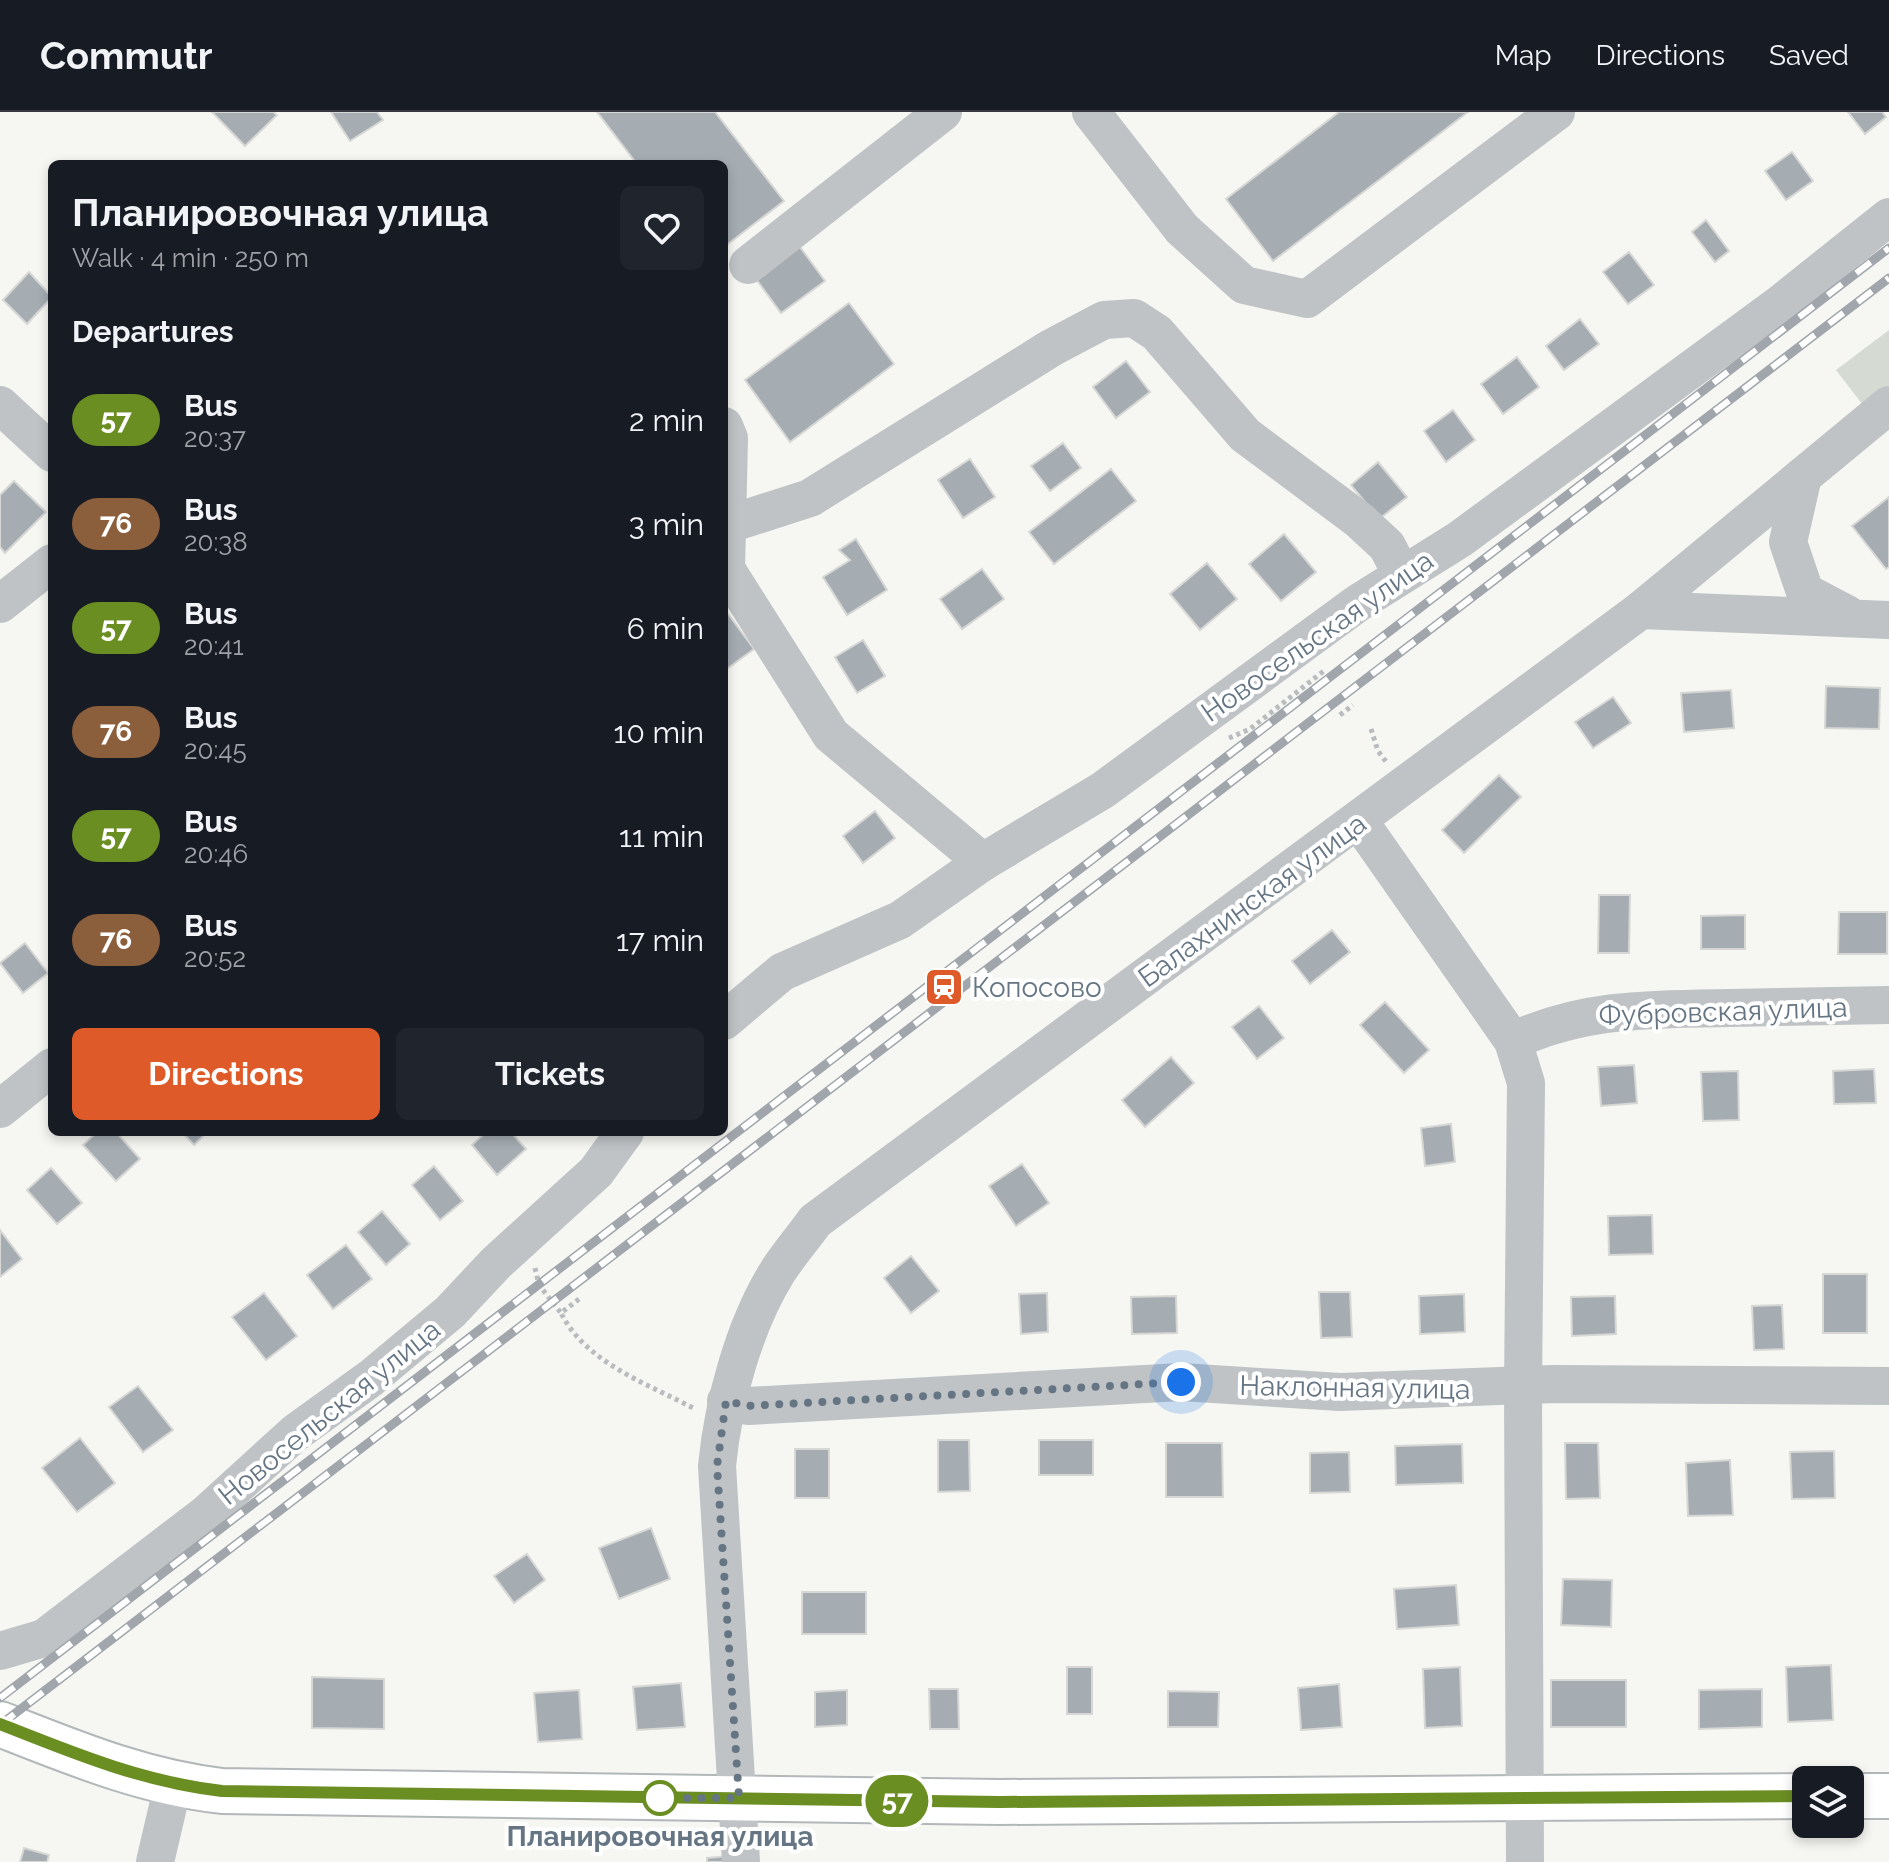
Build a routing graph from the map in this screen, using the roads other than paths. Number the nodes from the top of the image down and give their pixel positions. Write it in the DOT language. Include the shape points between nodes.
graph roads {
  1 [pos="943,112"];
  2 [pos="1091,112"];
  3 [pos="1556,112"];
  4 [pos="1889,217"];
  5 [pos="748,265"];
  6 [pos="0,405"];
  7 [pos="1889,405"];
  8 [pos="728,436"];
  9 [pos="48,449"];
  10 [pos="728,467"];
  11 [pos="1803,476"];
  12 [pos="728,524"];
  13 [pos="48,566"];
  14 [pos="728,575"];
  15 [pos="1402,575"];
  16 [pos="0,604"];
  17 [pos="1641,610"];
  18 [pos="1871,619"];
  19 [pos="1359,821"];
  20 [pos="983,862"];
  21 [pos="782,972"];
  22 [pos="728,990"];
  23 [pos="1889,1005"];
  24 [pos="728,1018"];
  25 [pos="1513,1041"];
  26 [pos="48,1070"];
  27 [pos="0,1109"];
  28 [pos="622,1136"];
  29 [pos="1889,1386"];
  30 [pos="1523,1387"];
  31 [pos="723,1413"];
  32 [pos="0,1651"];
  33 [pos="0,1724"];
  34 [pos="173,1785"];
  35 [pos="1792,1796"];
  36 [pos="1864,1796"];
  37 [pos="1889,1796"];
  38 [pos="1526,1797"];
  39 [pos="739,1798"];
  40 [pos="153,1861"];
  41 [pos="741,1862"];
  42 [pos="1525,1862"];
  1 -- 5 [label="street"];
  2 -- 3 [label="street" via="1182,229 1244,285 1307,299"];
  4 -- 15 [label="street, Новосельская улица" via="1780,304 1460,539"];
  6 -- 9 [label="street"];
  7 -- 11 [label="street, Балахнинская улица"];
  8 -- 10 [label="street"];
  11 -- 17 [label="street, Балахнинская улица"];
  11 -- 18 [label="street" via="1788,542 1805,592"];
  12 -- 15 [label="street" via="810,498 1051,348 1104,320 1134,318 1157,333 1245,435 1387,546"];
  13 -- 16 [label="street"];
  14 -- 20 [label="street" via="831,735"];
  15 -- 20 [label="street, Новосельская улица" via="1103,790"];
  17 -- 18 [label="street"];
  17 -- 19 [label="street, Балахнинская улица"];
  19 -- 25 [label="street"];
  19 -- 31 [label="street, Балахнинская улица" via="815,1221 777,1273"];
  20 -- 21 [label="street, Новосельская улица" via="900,920"];
  21 -- 22 [label="street"];
  21 -- 24 [label="street, Новосельская улица"];
  23 -- 25 [label="street, Фубровская улица" via="1587,1015 1549,1024"];
  25 -- 30 [label="street" via="1526,1083"];
  26 -- 27 [label="street"];
  28 -- 32 [label="street, Новосельская улица" via="596,1172 405,1350 295,1433 206,1514 44,1638"];
  29 -- 30 [label="street, Наклонная улица"];
  30 -- 31 [label="street, Наклонная улица" via="1340,1392 1181,1382 748,1406"];
  30 -- 38 [label="street"];
  31 -- 39 [label="street, Балахнинская улица" via="717,1466"];
  33 -- 34 [label="main road" via="123,1772"];
  34 -- 39 [label="main road" via="222,1791"];
  34 -- 40 [label="street"];
  35 -- 38 [label="main road"];
  36 -- 37 [label="main road"];
  38 -- 39 [label="main road" via="1000,1802"];
  38 -- 42 [label="street"];
  39 -- 41 [label="street, Балахнинская улица"];
}
